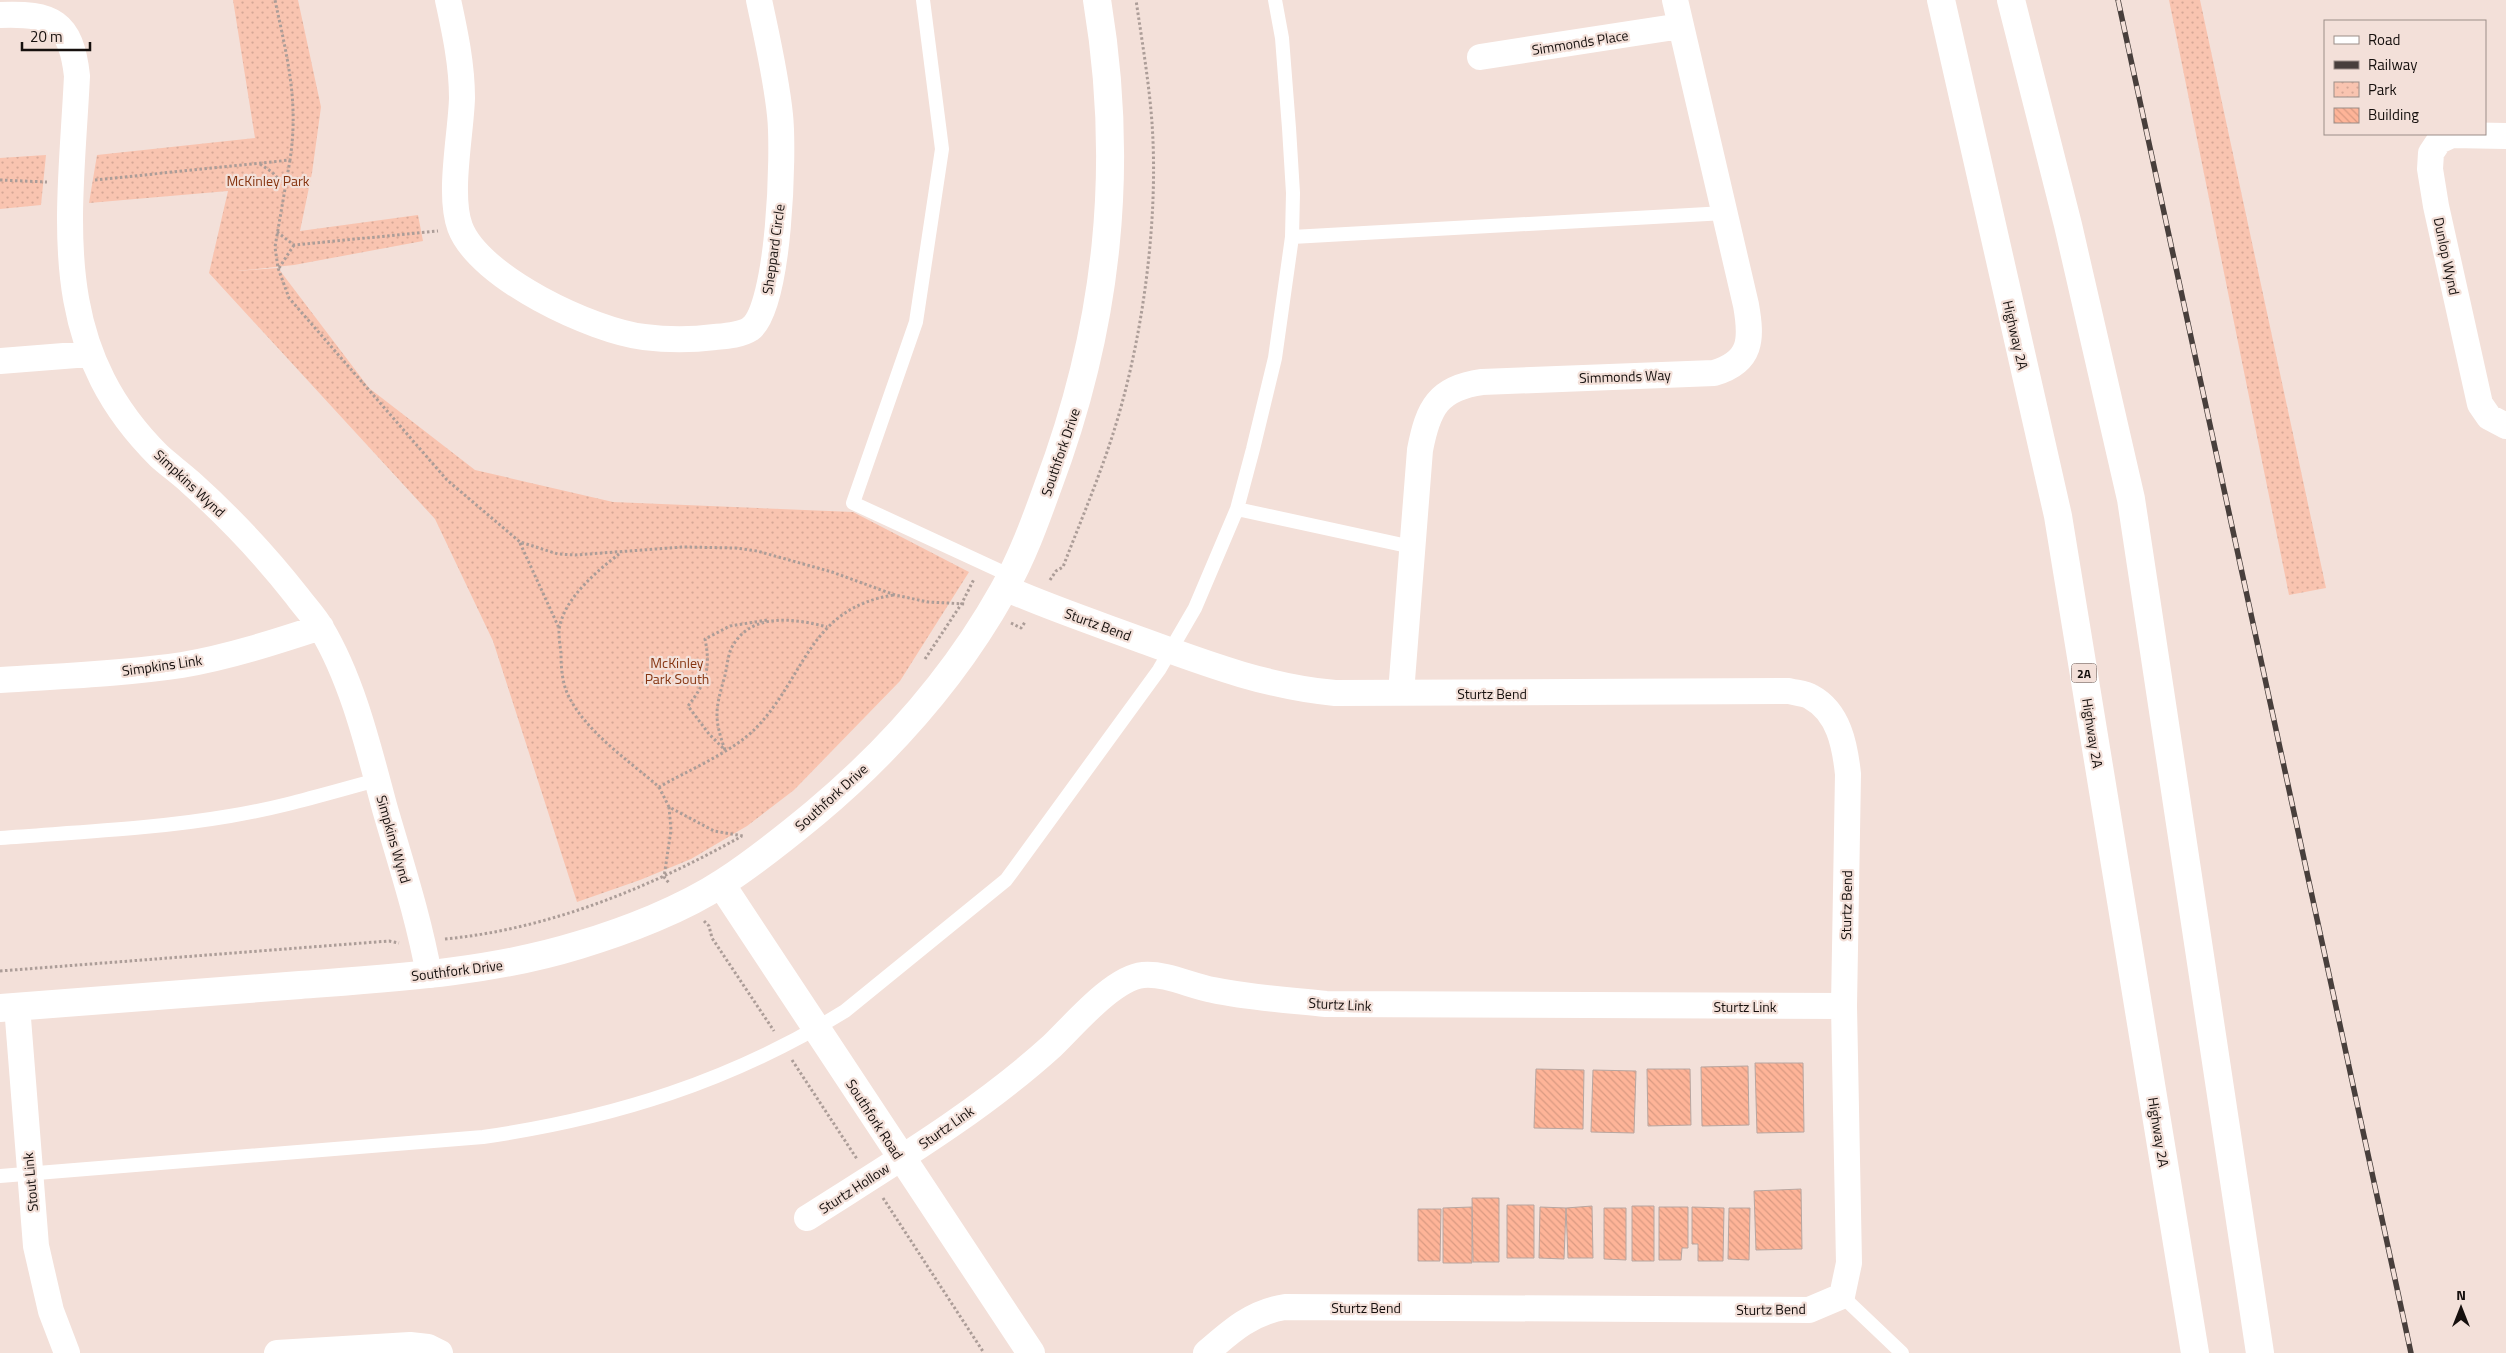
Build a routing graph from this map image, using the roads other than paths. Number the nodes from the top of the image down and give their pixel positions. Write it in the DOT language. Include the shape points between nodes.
graph roads {
  1 [pos="448,0"];
  2 [pos="759,0"];
  3 [pos="923,0"];
  4 [pos="1097,0"];
  5 [pos="1275,0"];
  6 [pos="1675,0"];
  7 [pos="1941,0"];
  8 [pos="2011,0"];
  9 [pos="0,15"];
  10 [pos="1681,26"];
  11 [pos="1480,57"];
  12 [pos="2450,135"];
  13 [pos="2479,135"];
  14 [pos="2506,136"];
  15 [pos="1725,213"];
  16 [pos="1292,237"];
  17 [pos="90,354"];
  18 [pos="0,362"];
  19 [pos="2506,426"];
  20 [pos="1236,509"];
  21 [pos="1412,547"];
  22 [pos="1008,582"];
  23 [pos="321,627"];
  24 [pos="1171,650"];
  25 [pos="0,680"];
  26 [pos="1401,693"];
  27 [pos="377,780"];
  28 [pos="0,838"];
  29 [pos="721,884"];
  30 [pos="429,975"];
  31 [pos="1844,1006"];
  32 [pos="8,1007"];
  33 [pos="816,1029"];
  34 [pos="901,1158"];
  35 [pos="30,1174"];
  36 [pos="0,1176"];
  37 [pos="807,1218"];
  38 [pos="2178,1247"];
  39 [pos="1842,1296"];
  40 [pos="67,1353"];
  41 [pos="277,1353"];
  42 [pos="440,1353"];
  43 [pos="1031,1353"];
  44 [pos="1206,1353"];
  45 [pos="1902,1353"];
  46 [pos="2195,1353"];
  47 [pos="2209,1353"];
  48 [pos="2260,1353"];
  1 -- 2 [label="street, Sheppard Circle" via="462,97 456,193 456,212 461,229 491,266 521,288 600,327 643,337 677,339 734,335 751,329 770,290 782,153 776,80"];
  3 -- 22 [label="lane" via="942,149 916,322 852,502 982,563"];
  4 -- 22 [label="main road, Southfork Drive" via="1108,88 1111,147 1110,214 1092,342 1078,401 1057,462 1025,547"];
  5 -- 16 [label="lane" via="1282,38 1289,128"];
  6 -- 10 [label="street, Simmonds Way"];
  7 -- 38 [label="main road, Highway 2A / 2A" via="2058,516"];
  8 -- 48 [label="main road" via="2070,234 2131,499"];
  9 -- 17 [label="street, Simpkins Wynd" via="29,14 46,18 70,39 77,76 69,206 71,270"];
  10 -- 11 [label="street, Simmonds Place"];
  10 -- 15 [label="street, Simmonds Way"];
  12 -- 19 [label="street, Dunlop Wynd" via="2439,141 2431,153 2436,206 2480,404 2489,417"];
  13 -- 14 [label="street, Dunlop Wynd"];
  15 -- 16 [label="lane"];
  15 -- 21 [label="street, Simmonds Way" via="1750,327 1748,345 1742,358 1731,368 1714,373 1482,382 1450,390 1436,402 1423,433"];
  16 -- 20 [label="lane" via="1275,358"];
  17 -- 18 [label="street"];
  17 -- 23 [label="street, Simpkins Wynd" via="117,402 153,449 253,542"];
  20 -- 21 [label="lane"];
  20 -- 24 [label="lane" via="1195,608"];
  21 -- 26 [label="street, Simmonds Way"];
  22 -- 24 [label="street, Sturtz Bend" via="1036,602"];
  22 -- 29 [label="main road, Southfork Drive" via="964,652 889,744 840,792 777,845"];
  23 -- 25 [label="street, Simpkins Link" via="241,651 182,664 121,672"];
  23 -- 27 [label="street, Simpkins Wynd" via="346,682"];
  24 -- 26 [label="street, Sturtz Bend" via="1250,678 1309,691"];
  24 -- 33 [label="lane" via="1006,880 845,1010"];
  26 -- 31 [label="street, Sturtz Bend" via="1788,691 1810,696 1828,710 1846,748"];
  27 -- 28 [label="lane" via="230,816 155,826"];
  27 -- 30 [label="street, Simpkins Wynd" via="423,941"];
  29 -- 30 [label="main road, Southfork Drive" via="687,903 582,944 517,963"];
  29 -- 33 [label="main road, Southfork Road"];
  30 -- 32 [label="main road, Southfork Drive"];
  31 -- 34 [label="street, Sturtz Link" via="1326,1004 1245,996 1143,975 1124,981 1107,993 1005,1086"];
  31 -- 39 [label="street, Sturtz Bend" via="1849,1263"];
  32 -- 35 [label="street, Stout Link"];
  33 -- 34 [label="main road, Southfork Road"];
  33 -- 35 [label="lane" via="698,1085 629,1108 547,1128 483,1137"];
  34 -- 37 [label="street, Sturtz Hollow"];
  34 -- 43 [label="main road, Southfork Road"];
  35 -- 36 [label="lane"];
  35 -- 40 [label="street, Stout Link" via="39,1266 50,1311"];
  38 -- 46 [label="main road, Highway 2A / 2A"];
  38 -- 47 [label="main road"];
  39 -- 44 [label="street, Sturtz Bend" via="1809,1310 1285,1307 1250,1317"];
  39 -- 45 [label="lane"];
  41 -- 42 [label="street" via="410,1344"];
}
